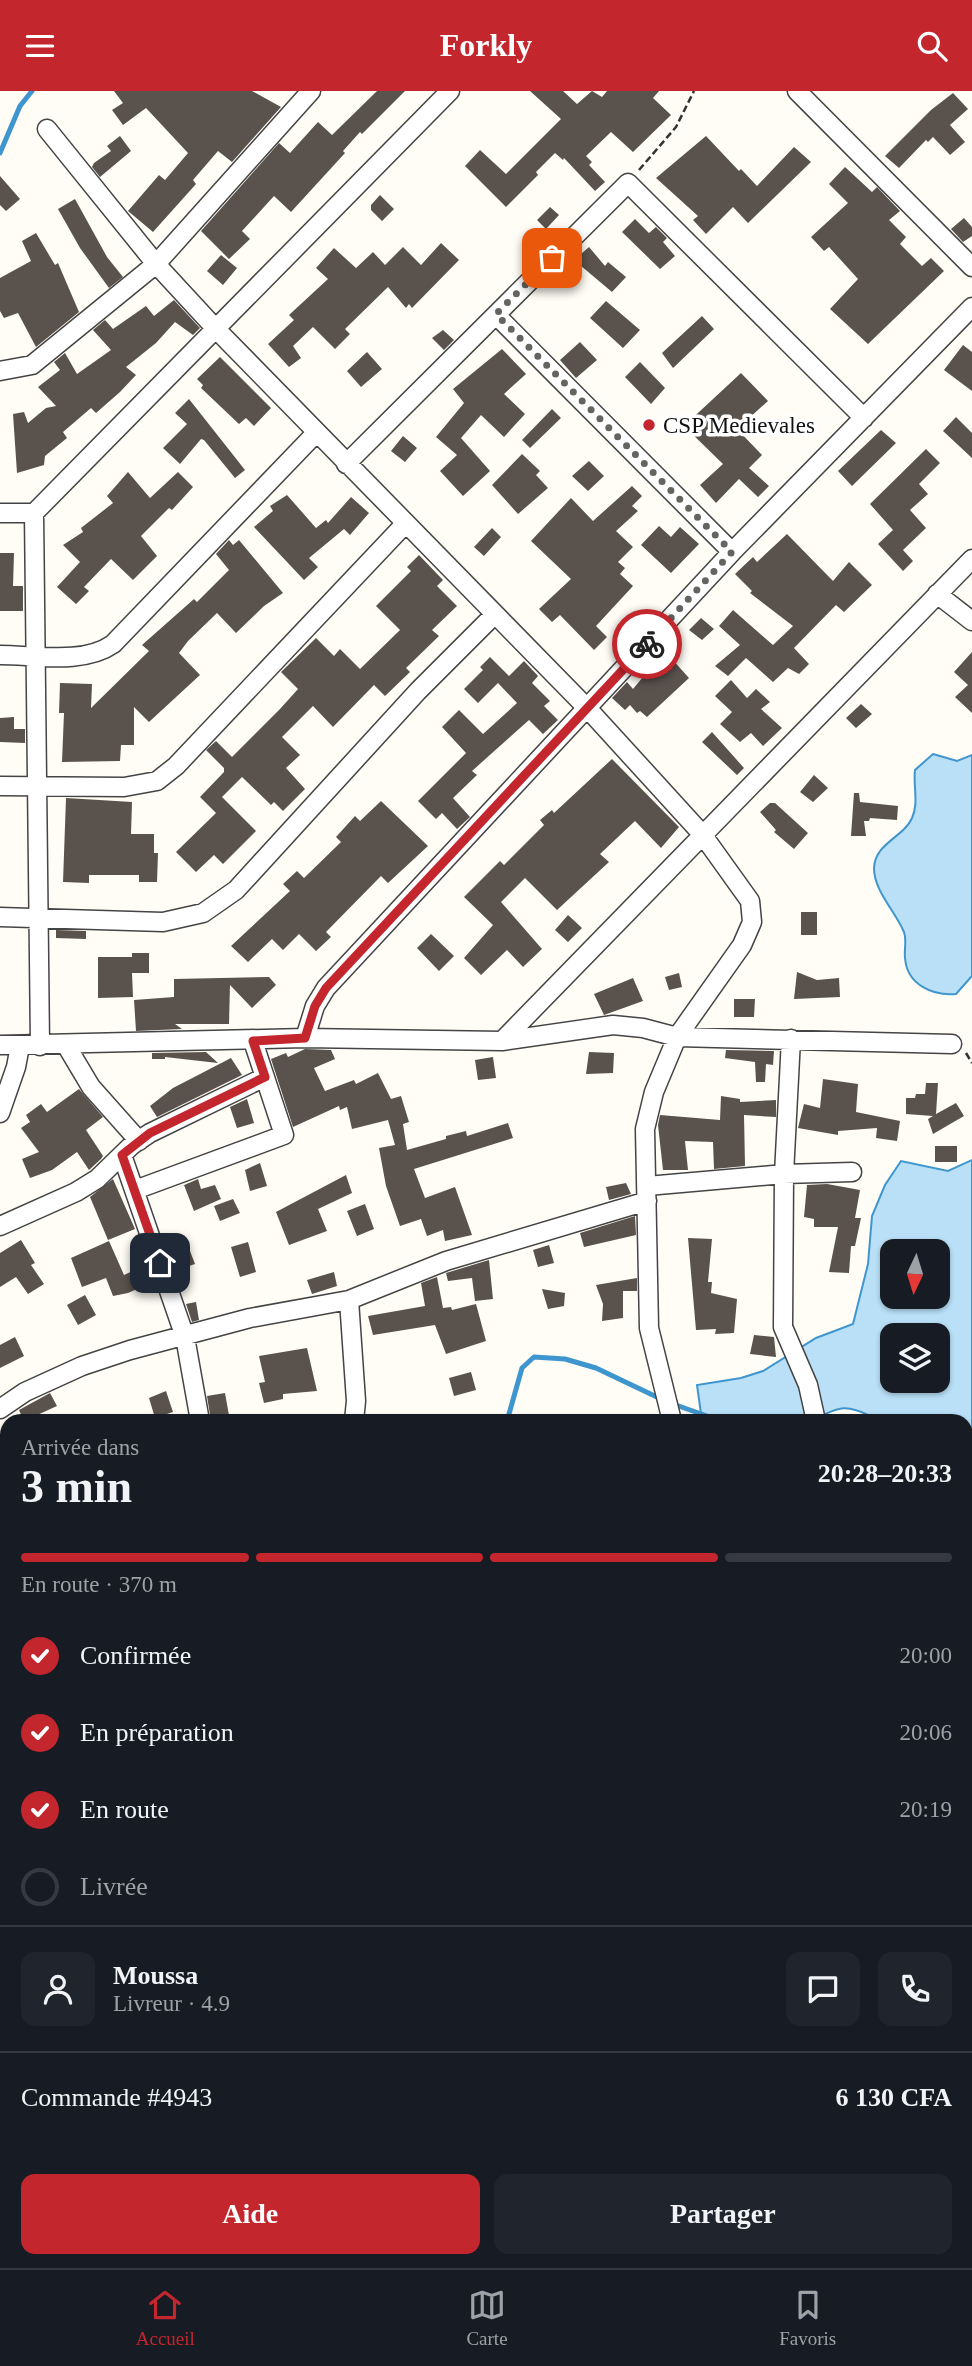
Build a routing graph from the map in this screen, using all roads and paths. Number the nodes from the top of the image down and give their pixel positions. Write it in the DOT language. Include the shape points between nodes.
graph roads {
  1 [pos="311,91"];
  2 [pos="450,91"];
  3 [pos="694,91"];
  4 [pos="797,91"];
  5 [pos="47,129"];
  6 [pos="628,183"];
  7 [pos="156,264"];
  8 [pos="972,267"];
  9 [pos="972,307"];
  10 [pos="496,314"];
  11 [pos="216,329"];
  12 [pos="0,371"];
  13 [pos="864,418"];
  14 [pos="317,433"];
  15 [pos="346,464"];
  16 [pos="0,513"];
  17 [pos="34,513"];
  18 [pos="405,524"];
  19 [pos="732,552"];
  20 [pos="972,559"];
  21 [pos="937,594"];
  22 [pos="494,615"];
  23 [pos="972,621"];
  24 [pos="0,655"];
  25 [pos="36,655"];
  26 [pos="588,709"];
  27 [pos="0,786"];
  28 [pos="38,787"];
  29 [pos="702,834"];
  30 [pos="39,916"];
  31 [pos="0,917"];
  32 [pos="677,1037"];
  33 [pos="305,1038"];
  34 [pos="791,1039"];
  35 [pos="253,1041"];
  36 [pos="502,1041"];
  37 [pos="952,1044"];
  38 [pos="0,1045"];
  39 [pos="66,1045"];
  40 [pos="20,1046"];
  41 [pos="40,1046"];
  42 [pos="265,1077"];
  43 [pos="0,1113"];
  44 [pos="139,1140"];
  45 [pos="122,1155"];
  46 [pos="852,1172"];
  47 [pos="784,1174"];
  48 [pos="135,1190"];
  49 [pos="647,1194"];
  50 [pos="0,1226"];
  51 [pos="349,1300"];
  52 [pos="186,1337"];
  53 [pos="0,1409"];
  54 [pos="199,1414"];
  55 [pos="355,1414"];
  56 [pos="670,1414"];
  57 [pos="814,1414"];
  1 -- 7 [label="street"];
  2 -- 11 [label="street"];
  3 -- 6 [label="path" via="676,127"];
  4 -- 8 [label="street"];
  5 -- 7 [label="street"];
  6 -- 10 [label="street"];
  6 -- 13 [label="street"];
  7 -- 11 [label="street"];
  7 -- 12 [label="street" via="32,365"];
  9 -- 13 [label="street"];
  10 -- 15 [label="street"];
  10 -- 19 [label="street"];
  11 -- 14 [label="street"];
  11 -- 17 [label="street"];
  13 -- 19 [label="street"];
  14 -- 15 [label="street"];
  14 -- 25 [label="street" via="113,644 85,656"];
  15 -- 18 [label="street"];
  16 -- 17 [label="street"];
  17 -- 25 [label="street"];
  18 -- 22 [label="street"];
  18 -- 28 [label="street" via="157,781 124,787"];
  19 -- 26 [label="street"];
  20 -- 21 [label="street"];
  21 -- 23 [label="street"];
  21 -- 29 [label="street"];
  22 -- 26 [label="street"];
  22 -- 30 [label="street" via="236,890 203,913 163,922"];
  24 -- 25 [label="street"];
  25 -- 28 [label="street"];
  26 -- 29 [label="street"];
  26 -- 33 [label="street" via="326,988"];
  27 -- 28 [label="street"];
  28 -- 30 [label="street"];
  29 -- 32 [label="street" via="750,901 752,922 742,945"];
  29 -- 36 [label="street"];
  30 -- 31 [label="street"];
  30 -- 41 [label="street"];
  32 -- 34 [label="street"];
  32 -- 36 [label="street" via="613,1025"];
  32 -- 49 [label="street" via="648,1111"];
  33 -- 35 [label="street"];
  33 -- 36 [label="street"];
  34 -- 37 [label="street"];
  34 -- 47 [label="street"];
  35 -- 39 [label="street"];
  35 -- 42 [label="street"];
  38 -- 40 [label="street"];
  39 -- 41 [label="street"];
  39 -- 44 [label="street" via="91,1087"];
  40 -- 41 [label="street"];
  40 -- 43 [label="street"];
  42 -- 44 [label="street"];
  42 -- 48 [label="street" via="284,1135"];
  44 -- 45 [label="street"];
  45 -- 48 [label="street"];
  45 -- 50 [label="street" via="76,1192"];
  46 -- 47 [label="street"];
  47 -- 49 [label="street"];
  47 -- 57 [label="street" via="783,1327 808,1385"];
  48 -- 52 [label="street"];
  49 -- 51 [label="street" via="446,1261"];
  49 -- 56 [label="street" via="649,1328"];
  51 -- 52 [label="street" via="250,1318"];
  51 -- 55 [label="street"];
  52 -- 53 [label="street" via="82,1366"];
  52 -- 54 [label="street"];
}
